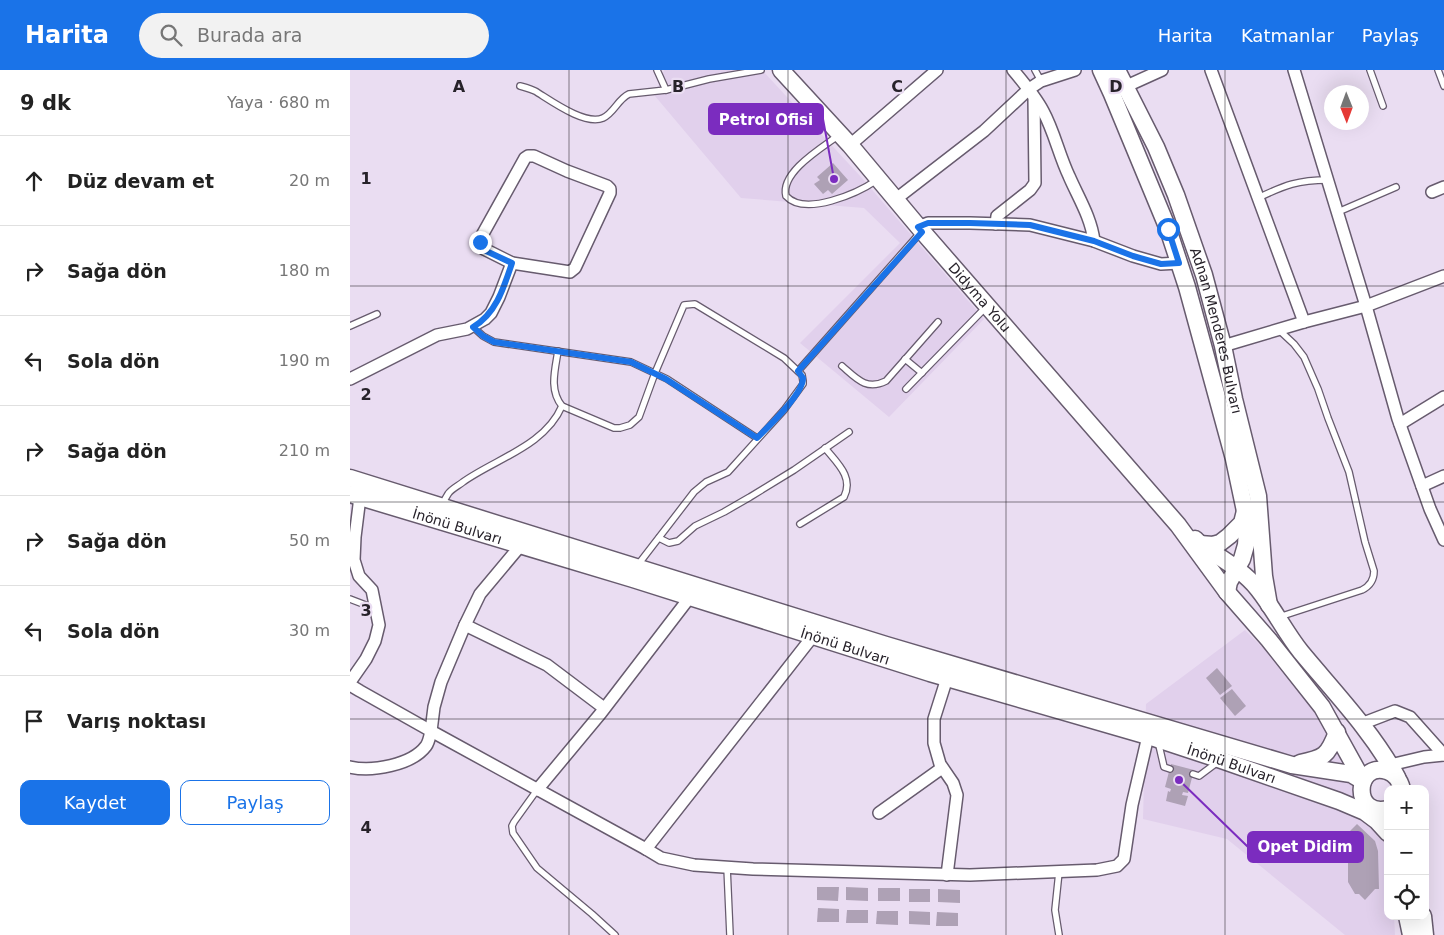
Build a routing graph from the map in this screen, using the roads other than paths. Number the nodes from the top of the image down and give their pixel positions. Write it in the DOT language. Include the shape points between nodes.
graph roads {
  1 [pos="657,70"];
  2 [pos="722,70"];
  3 [pos="761,70"];
  4 [pos="781,70"];
  5 [pos="920,70"];
  6 [pos="937,70"];
  7 [pos="1013,70"];
  8 [pos="1035,70"];
  9 [pos="1075,70"];
  10 [pos="1101,70"];
  11 [pos="1117,70"];
  12 [pos="1162,70"];
  13 [pos="1211,70"];
  14 [pos="1294,70"];
  15 [pos="1370,70"];
  16 [pos="1438,70"];
  17 [pos="721,77"];
  18 [pos="928,79"];
  19 [pos="1041,81"];
  20 [pos="520,86"];
  21 [pos="1444,86"];
  22 [pos="666,90"];
  23 [pos="1119,90"];
  24 [pos="1032,93"];
  25 [pos="1383,106"];
  26 [pos="845,140"];
  27 [pos="878,179"];
  28 [pos="1328,180"];
  29 [pos="1396,187"];
  30 [pos="1444,187"];
  31 [pos="1432,192"];
  32 [pos="1258,198"];
  33 [pos="896,200"];
  34 [pos="1338,212"];
  35 [pos="996,224"];
  36 [pos="920,229"];
  37 [pos="1094,241"];
  38 [pos="512,263"];
  39 [pos="1179,263"];
  40 [pos="1444,276"];
  41 [pos="987,306"];
  42 [pos="1366,306"];
  43 [pos="377,314"];
  44 [pos="938,322"];
  45 [pos="1304,322"];
  46 [pos="350,326"];
  47 [pos="473,327"];
  48 [pos="1279,330"];
  49 [pos="1223,346"];
  50 [pos="558,351"];
  51 [pos="905,359"];
  52 [pos="842,366"];
  53 [pos="798,371"];
  54 [pos="922,373"];
  55 [pos="655,374"];
  56 [pos="350,379"];
  57 [pos="906,389"];
  58 [pos="1444,397"];
  59 [pos="562,406"];
  60 [pos="1400,424"];
  61 [pos="849,432"];
  62 [pos="757,438"];
  63 [pos="825,448"];
  64 [pos="1444,476"];
  65 [pos="350,478"];
  66 [pos="1422,486"];
  67 [pos="355,496"];
  68 [pos="442,507"];
  69 [pos="1244,511"];
  70 [pos="800,524"];
  71 [pos="1178,525"];
  72 [pos="659,538"];
  73 [pos="1444,540"];
  74 [pos="1200,544"];
  75 [pos="521,546"];
  76 [pos="636,567"];
  77 [pos="1236,570"];
  78 [pos="1227,592"];
  79 [pos="690,597"];
  80 [pos="350,599"];
  81 [pos="376,609"];
  82 [pos="1273,611"];
  83 [pos="1250,618"];
  84 [pos="465,625"];
  85 [pos="812,636"];
  86 [pos="946,678"];
  87 [pos="350,683"];
  88 [pos="604,708"];
  89 [pos="1361,724"];
  90 [pos="431,731"];
  91 [pos="1337,732"];
  92 [pos="1153,738"];
  93 [pos="1444,755"];
  94 [pos="1221,760"];
  95 [pos="1292,765"];
  96 [pos="350,766"];
  97 [pos="942,768"];
  98 [pos="1170,769"];
  99 [pos="1193,774"];
  100 [pos="1363,781"];
  101 [pos="1398,782"];
  102 [pos="537,790"];
  103 [pos="1339,801"];
  104 [pos="1377,807"];
  105 [pos="879,813"];
  106 [pos="1386,830"];
  107 [pos="1387,830"];
  108 [pos="646,849"];
  109 [pos="727,867"];
  110 [pos="1059,872"];
  111 [pos="946,875"];
  112 [pos="1408,920"];
  113 [pos="1423,920"];
  114 [pos="615,935"];
  115 [pos="730,935"];
  116 [pos="1059,935"];
  117 [pos="1410,935"];
  118 [pos="1425,935"];
  1 -- 22 [label="lane"];
  2 -- 17 [label="lane"];
  3 -- 17 [label="lane"];
  4 -- 26 [label="main road, Didyma Yolu"];
  5 -- 18 [label="street"];
  6 -- 18 [label="street"];
  7 -- 24 [label="street"];
  8 -- 19 [label="lane"];
  9 -- 19 [label="street"];
  10 -- 23 [label="main road, Adnan Menderes Bulvarı"];
  11 -- 23 [label="main road, Adnan Menderes Bulvarı"];
  12 -- 23 [label="street"];
  13 -- 32 [label="street"];
  14 -- 28 [label="street"];
  15 -- 25 [label="lane"];
  16 -- 21 [label="lane"];
  17 -- 22 [label="lane"];
  18 -- 26 [label="street"];
  19 -- 24 [label="street"];
  20 -- 22 [label="lane" via="591,119 603,118 629,94"];
  23 -- 39 [label="main road, Adnan Menderes Bulvarı"];
  23 -- 49 [label="main road, Adnan Menderes Bulvarı" via="1156,146 1176,195 1204,276"];
  24 -- 33 [label="street"];
  24 -- 35 [label="street" via="1035,183 997,216"];
  24 -- 37 [label="street" via="1043,111 1092,228"];
  26 -- 27 [label="main road, Didyma Yolu"];
  26 -- 27 [label="lane" via="793,172 785,189 786,196 802,204 825,202 861,190"];
  27 -- 33 [label="main road, Didyma Yolu"];
  28 -- 32 [label="lane" via="1288,184"];
  28 -- 34 [label="street"];
  29 -- 34 [label="lane"];
  30 -- 31 [label="street"];
  32 -- 45 [label="street"];
  33 -- 36 [label="main road, Didyma Yolu"];
  34 -- 42 [label="street"];
  35 -- 36 [label="street" via="928,223"];
  35 -- 37 [label="street" via="1030,225"];
  36 -- 41 [label="main road, Didyma Yolu"];
  36 -- 53 [label="lane"];
  37 -- 39 [label="street" via="1161,264"];
  38 -- 38 [label="street" via="566,272 573,270 610,193 609,187 534,156 527,157 480,238 484,250"];
  38 -- 47 [label="street" via="491,313"];
  39 -- 69 [label="main road, Adnan Menderes Bulvarı" via="1234,459"];
  40 -- 42 [label="street"];
  41 -- 54 [label="lane"];
  41 -- 71 [label="main road, Didyma Yolu"];
  42 -- 45 [label="street"];
  42 -- 60 [label="street"];
  43 -- 46 [label="lane"];
  44 -- 51 [label="lane"];
  45 -- 48 [label="street"];
  47 -- 50 [label="lane" via="494,342"];
  47 -- 56 [label="street" via="437,335"];
  48 -- 49 [label="street"];
  48 -- 82 [label="lane" via="1304,357 1343,453 1374,575 1369,586 1362,590"];
  49 -- 82 [label="main road, Adnan Menderes Bulvarı" via="1258,496 1264,576"];
  50 -- 55 [label="lane" via="631,362"];
  50 -- 59 [label="lane" via="553,385"];
  51 -- 52 [label="lane" via="886,381 876,385 863,383"];
  51 -- 54 [label="lane"];
  53 -- 55 [label="lane" via="784,358 695,304 684,305"];
  53 -- 62 [label="lane" via="803,384"];
  54 -- 57 [label="lane"];
  55 -- 59 [label="lane" via="639,417 625,427 614,428"];
  55 -- 62 [label="lane"];
  58 -- 60 [label="street"];
  59 -- 68 [label="lane" via="558,416 545,430 522,448 448,493"];
  60 -- 66 [label="street"];
  61 -- 63 [label="lane"];
  62 -- 72 [label="lane" via="728,472 706,482 694,492"];
  63 -- 70 [label="lane" via="844,472 846,492"];
  63 -- 72 [label="lane" via="750,497 695,526 678,541"];
  64 -- 66 [label="street"];
  65 -- 68 [label="main road, İnönü Bulvarı"];
  66 -- 73 [label="street"];
  67 -- 75 [label="main road, İnönü Bulvarı"];
  67 -- 81 [label="street" via="354,560 359,576 372,590"];
  68 -- 76 [label="main road, İnönü Bulvarı"];
  69 -- 74 [label="main road" via="1242,523 1220,543"];
  69 -- 77 [label="main road, Adnan Menderes Bulvarı" via="1246,545"];
  71 -- 74 [label="main road"];
  71 -- 78 [label="main road"];
  72 -- 76 [label="lane"];
  74 -- 77 [label="main road"];
  75 -- 79 [label="main road, İnönü Bulvarı"];
  75 -- 84 [label="street" via="480,594"];
  76 -- 95 [label="main road, İnönü Bulvarı"];
  77 -- 78 [label="main road, Adnan Menderes Bulvarı"];
  77 -- 82 [label="main road" via="1258,588"];
  78 -- 83 [label="main road"];
  79 -- 85 [label="main road, İnönü Bulvarı"];
  79 -- 88 [label="street"];
  80 -- 81 [label="lane"];
  81 -- 87 [label="street" via="379,625 375,641"];
  82 -- 83 [label="main road"];
  82 -- 89 [label="main road" via="1300,651"];
  83 -- 91 [label="main road" via="1322,707"];
  84 -- 88 [label="street" via="548,665"];
  84 -- 90 [label="street" via="442,682"];
  85 -- 86 [label="main road, İnönü Bulvarı"];
  85 -- 108 [label="street"];
  86 -- 92 [label="main road, İnönü Bulvarı"];
  86 -- 97 [label="street" via="934,719 934,743"];
  87 -- 90 [label="street"];
  88 -- 102 [label="street"];
  89 -- 93 [label="street" via="1395,711 1410,717"];
  89 -- 101 [label="main road" via="1383,752"];
  90 -- 96 [label="street" via="427,745 410,760 386,767 359,769"];
  90 -- 102 [label="street"];
  91 -- 95 [label="main road" via="1326,755"];
  91 -- 100 [label="main road"];
  92 -- 94 [label="main road, İnönü Bulvarı"];
  92 -- 98 [label="lane" via="1164,768"];
  92 -- 110 [label="street" via="1132,805 1124,859 1117,866"];
  93 -- 101 [label="street" via="1424,757"];
  94 -- 99 [label="lane" via="1199,776"];
  94 -- 103 [label="main road, İnönü Bulvarı"];
  95 -- 100 [label="main road, İnönü Bulvarı" via="1351,774"];
  97 -- 105 [label="street"];
  97 -- 111 [label="street" via="957,796"];
  100 -- 101 [label="main road" via="1373,772 1386,770 1392,772"];
  100 -- 104 [label="main road" via="1361,792"];
  102 -- 108 [label="street"];
  102 -- 114 [label="lane" via="514,822 513,833 536,868"];
  103 -- 104 [label="main road"];
  103 -- 106 [label="main road" via="1364,812"];
  104 -- 107 [label="main road"];
  108 -- 109 [label="street" via="662,858 694,865"];
  109 -- 111 [label="street"];
  109 -- 115 [label="lane"];
  110 -- 111 [label="street"];
  110 -- 116 [label="lane" via="1055,910"];
  112 -- 117 [label="main road"];
  113 -- 118 [label="main road"];
}
